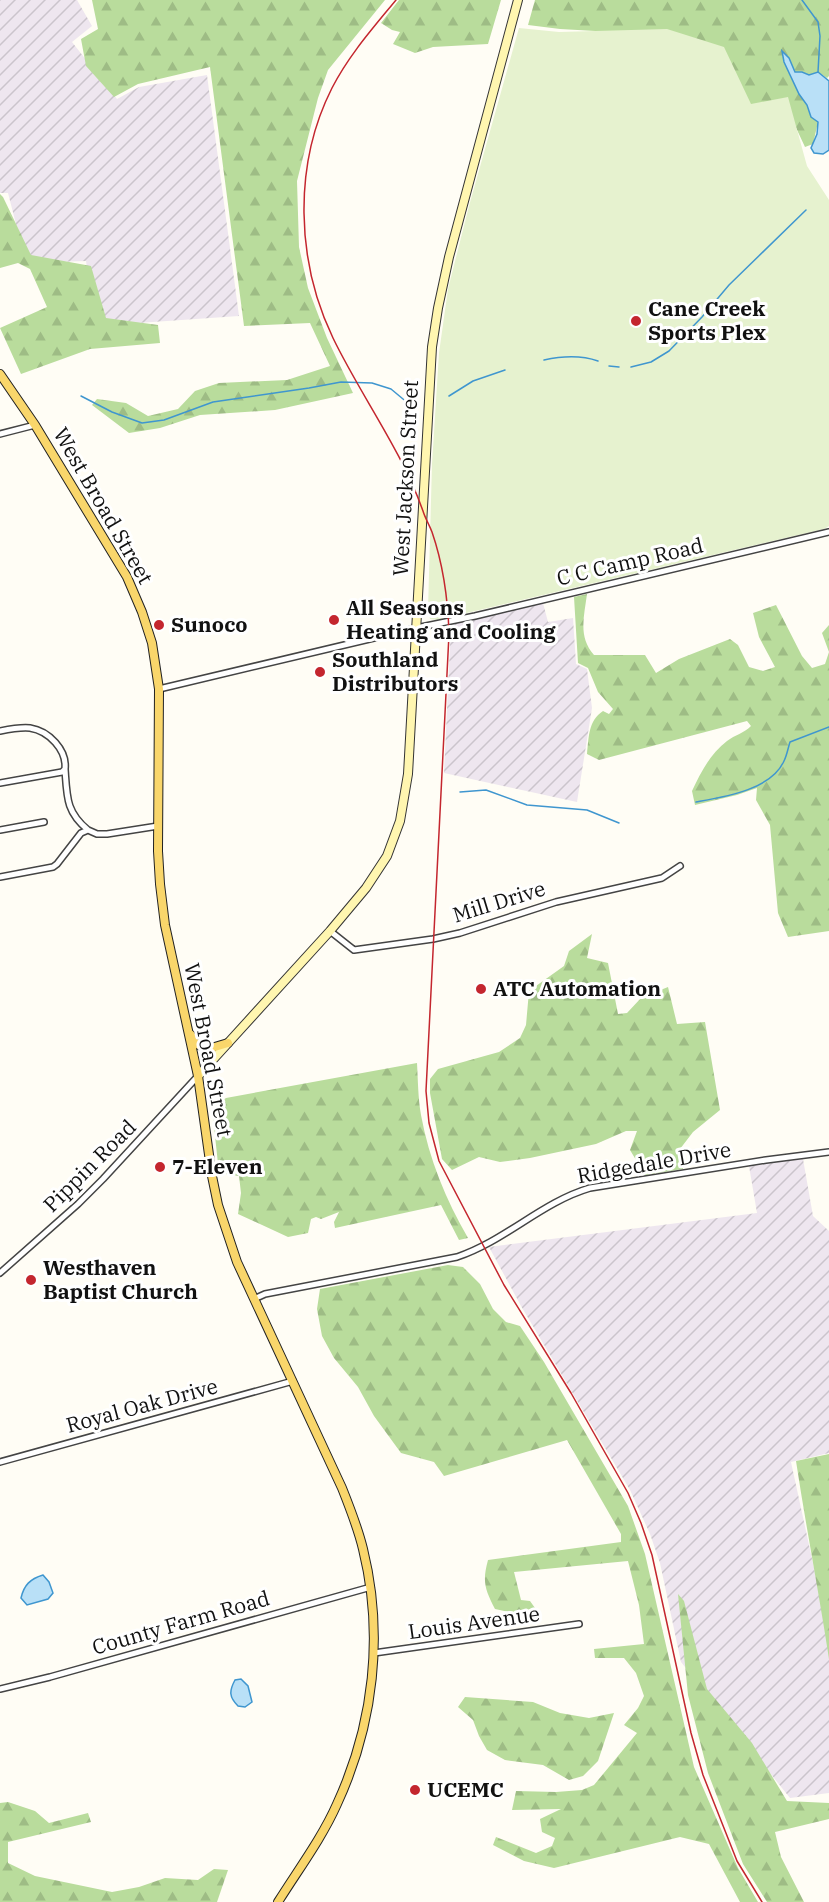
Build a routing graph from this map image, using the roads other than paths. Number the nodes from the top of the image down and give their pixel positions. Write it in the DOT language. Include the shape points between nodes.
graph roads {
  1 [pos="518,0"];
  2 [pos="0,374"];
  3 [pos="35,425"];
  4 [pos="0,434"];
  5 [pos="829,531"];
  6 [pos="416,628"];
  7 [pos="159,689"];
  8 [pos="0,731"];
  9 [pos="65,770"];
  10 [pos="0,783"];
  11 [pos="44,822"];
  12 [pos="158,826"];
  13 [pos="0,830"];
  14 [pos="88,831"];
  15 [pos="680,866"];
  16 [pos="0,878"];
  17 [pos="330,931"];
  18 [pos="189,1031"];
  19 [pos="228,1043"];
  20 [pos="198,1076"];
  21 [pos="829,1152"];
  22 [pos="0,1273"];
  23 [pos="254,1299"];
  24 [pos="293,1382"];
  25 [pos="0,1462"];
  26 [pos="371,1587"];
  27 [pos="579,1624"];
  28 [pos="374,1653"];
  29 [pos="0,1689"];
  30 [pos="278,1902"];
  1 -- 6 [label="street, West Jackson Street" via="449,257 432,347"];
  2 -- 3 [label="main road, West Broad Street"];
  3 -- 4 [label="street"];
  3 -- 7 [label="main road, West Broad Street" via="127,577 152,643"];
  5 -- 6 [label="street, C C Camp Road"];
  6 -- 7 [label="street, C C Camp Road"];
  6 -- 17 [label="street, West Jackson Street" via="408,774 400,821 387,856"];
  7 -- 12 [label="main road, West Broad Street"];
  8 -- 9 [label="street" via="27,728 44,734 62,751"];
  9 -- 10 [label="street"];
  9 -- 14 [label="street" via="73,816"];
  11 -- 13 [label="street"];
  12 -- 14 [label="street" via="107,834"];
  12 -- 18 [label="main road, West Broad Street" via="159,884 165,925"];
  14 -- 16 [label="street" via="81,833 53,867"];
  15 -- 17 [label="street, Mill Drive" via="663,878 556,902 433,939 354,950"];
  17 -- 19 [label="street, West Jackson Street"];
  18 -- 19 [label="main road" via="195,1043 208,1049"];
  18 -- 20 [label="main road, West Broad Street"];
  19 -- 20 [label="street, West Jackson Street"];
  20 -- 22 [label="street, Pippin Road" via="95,1188"];
  20 -- 23 [label="main road, West Broad Street" via="218,1205"];
  21 -- 23 [label="street, Ridgedale Drive" via="590,1188 565,1197 484,1246 457,1257"];
  23 -- 24 [label="main road, West Broad Street"];
  24 -- 25 [label="street, Royal Oak Drive"];
  24 -- 26 [label="main road, West Broad Street" via="356,1524"];
  26 -- 28 [label="main road, West Broad Street"];
  26 -- 29 [label="street, County Farm Road"];
  27 -- 28 [label="street, Louis Avenue"];
  28 -- 30 [label="main road, West Broad Street" via="364,1727 351,1770 336,1806"];
}
